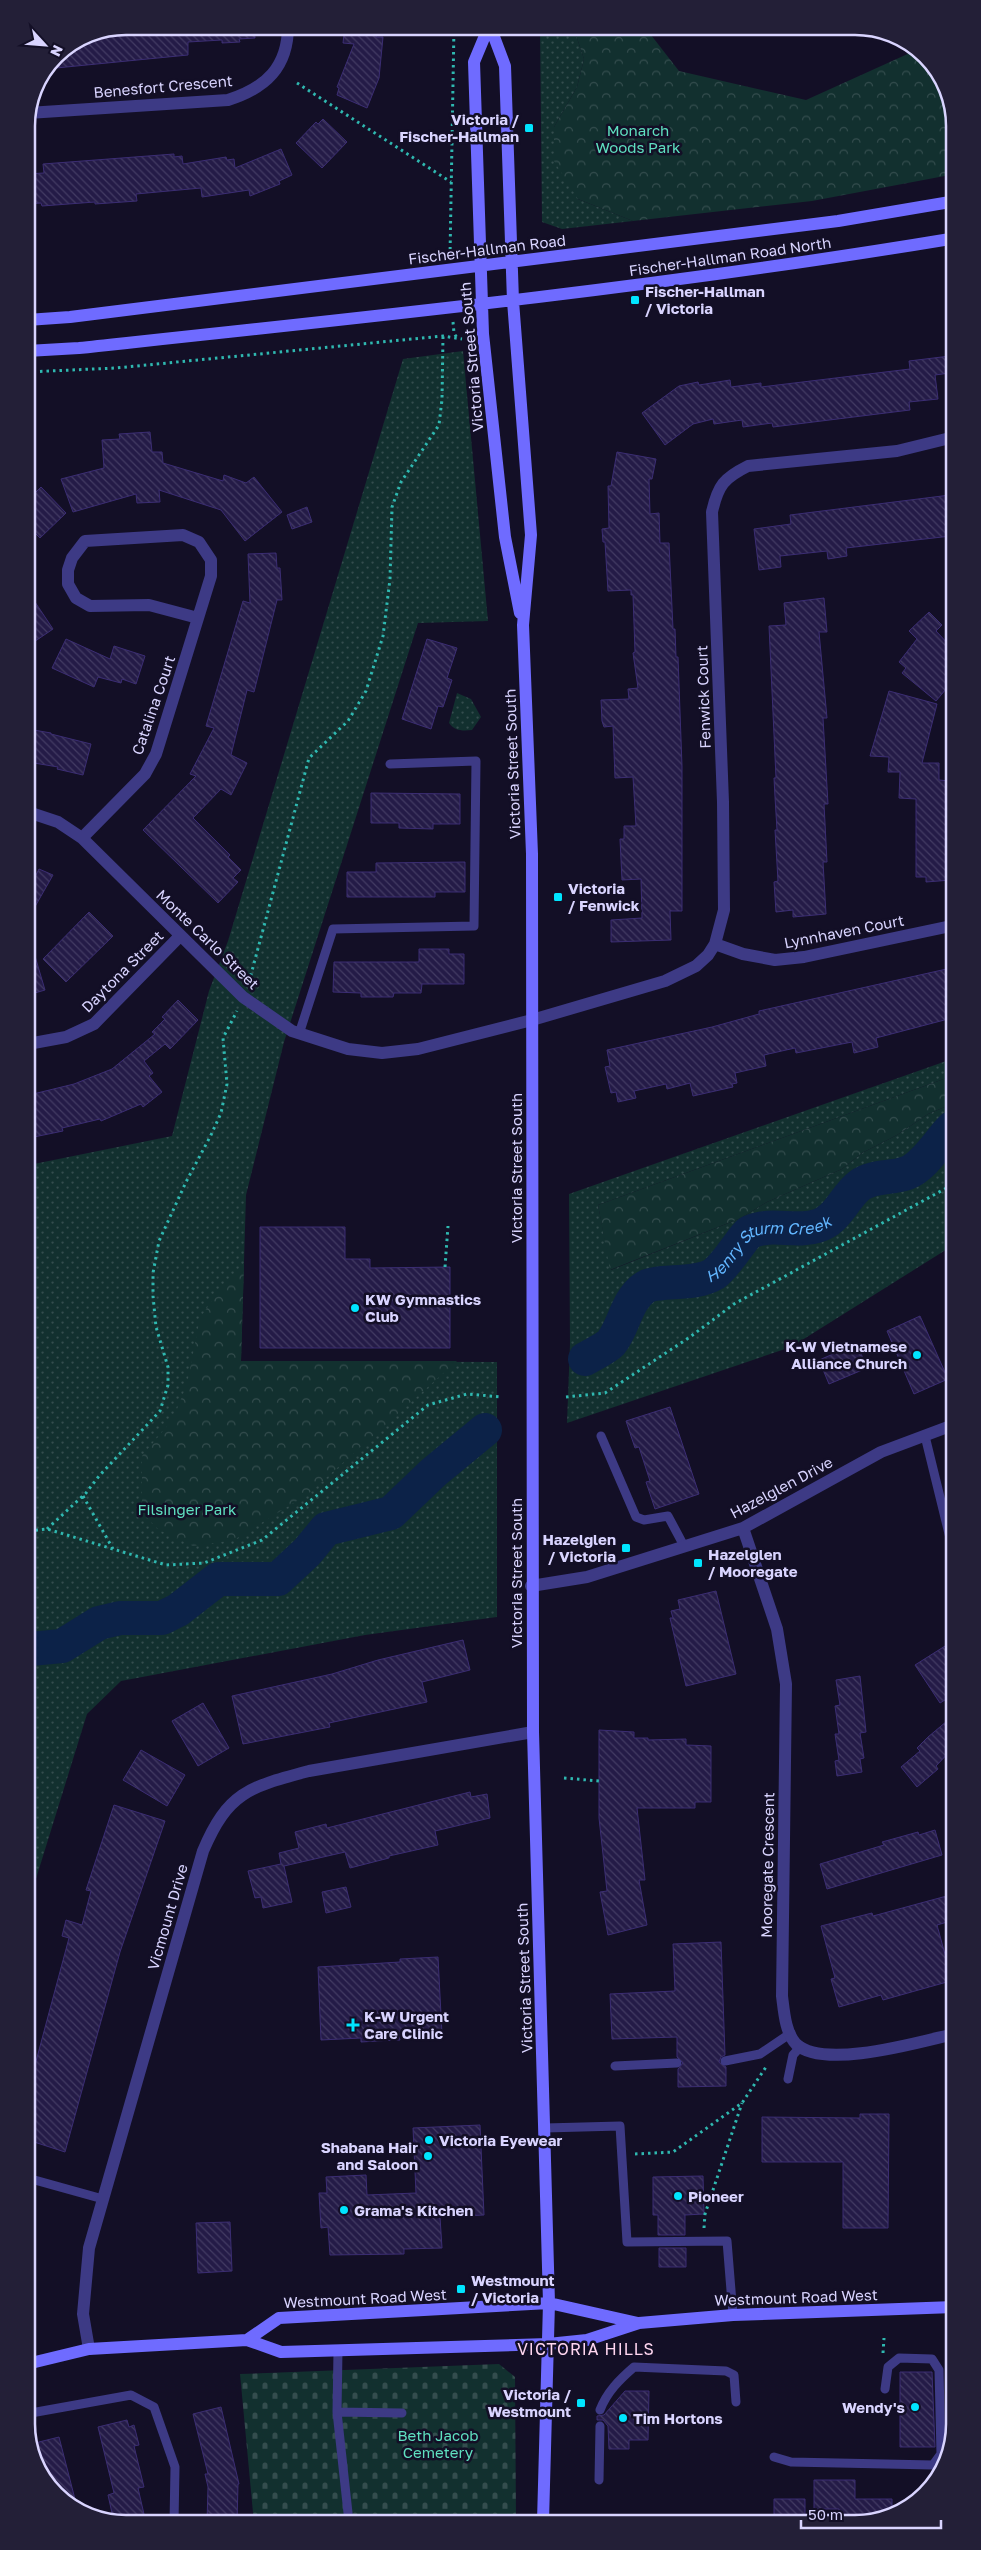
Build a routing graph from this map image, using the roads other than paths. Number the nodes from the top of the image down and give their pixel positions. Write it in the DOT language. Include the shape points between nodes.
graph roads {
  1 [pos="288,35"];
  2 [pos="486,35"];
  3 [pos="493,35"];
  4 [pos="36,112"];
  5 [pos="946,203"];
  6 [pos="946,240"];
  7 [pos="511,262"];
  8 [pos="481,266"];
  9 [pos="513,301"];
  10 [pos="481,305"];
  11 [pos="35,319"];
  12 [pos="35,350"];
  13 [pos="946,439"];
  14 [pos="198,618"];
  15 [pos="523,625"];
  16 [pos="390,764"];
  17 [pos="35,814"];
  18 [pos="82,838"];
  19 [pos="946,927"];
  20 [pos="180,936"];
  21 [pos="715,944"];
  22 [pos="532,1020"];
  23 [pos="299,1034"];
  24 [pos="35,1043"];
  25 [pos="946,1428"];
  26 [pos="601,1436"];
  27 [pos="925,1436"];
  28 [pos="946,1522"];
  29 [pos="743,1528"];
  30 [pos="684,1546"];
  31 [pos="532,1586"];
  32 [pos="533,1732"];
  33 [pos="791,2033"];
  34 [pos="946,2036"];
  35 [pos="801,2046"];
  36 [pos="725,2060"];
  37 [pos="678,2062"];
  38 [pos="615,2066"];
  39 [pos="788,2080"];
  40 [pos="544,2128"];
  41 [pos="35,2180"];
  42 [pos="103,2199"];
  43 [pos="549,2303"];
  44 [pos="946,2307"];
  45 [pos="732,2315"];
  46 [pos="639,2323"];
  47 [pos="247,2340"];
  48 [pos="548,2344"];
  49 [pos="89,2349"];
  50 [pos="338,2351"];
  51 [pos="35,2363"];
  52 [pos="885,2389"];
  53 [pos="736,2402"];
  54 [pos="600,2410"];
  55 [pos="35,2411"];
  56 [pos="337,2412"];
  57 [pos="402,2413"];
  58 [pos="600,2426"];
  59 [pos="941,2453"];
  60 [pos="940,2455"];
  61 [pos="774,2457"];
  62 [pos="599,2480"];
  63 [pos="174,2515"];
  64 [pos="348,2515"];
  65 [pos="543,2515"];
  1 -- 4 [label="street, Benesfort Crescent" via="276,70 250,93 228,100"];
  2 -- 8 [label="main road, Victoria Street South" via="474,62"];
  3 -- 7 [label="main road, Victoria Street South" via="505,66"];
  5 -- 7 [label="main road, Fischer-Hallman Road" via="838,221"];
  6 -- 9 [label="main road, Fischer-Hallman Road North" via="841,258"];
  7 -- 8 [label="main road, Fischer-Hallman Road"];
  7 -- 9 [label="main road, Victoria Street South"];
  8 -- 10 [label="main road, Victoria Street South"];
  8 -- 11 [label="main road, Fischer-Hallman Road"];
  9 -- 10 [label="main road"];
  9 -- 15 [label="main road, Victoria Street South" via="531,535"];
  10 -- 12 [label="main road"];
  10 -- 15 [label="main road, Victoria Street South" via="505,537"];
  13 -- 21 [label="street, Fenwick Court" via="897,451 748,466 732,474 718,489 712,512 724,910"];
  14 -- 14 [label="street, Catalina Court" via="211,576 211,560 199,542 183,535 85,541 72,558 68,584 76,598 90,606 148,605"];
  14 -- 18 [label="street, Catalina Court" via="156,754 145,774"];
  15 -- 22 [label="main road, Victoria Street South" via="532,854"];
  16 -- 23 [label="lane" via="476,761 474,926 333,929"];
  17 -- 18 [label="street, Monte Carlo Street" via="58,822"];
  18 -- 20 [label="street, Monte Carlo Street"];
  19 -- 21 [label="street, Lynnhaven Court" via="804,957 775,960"];
  20 -- 23 [label="street, Monte Carlo Street" via="243,997"];
  20 -- 24 [label="street, Daytona Street" via="94,1024 66,1037"];
  21 -- 22 [label="street, Fenwick Court" via="696,966 666,981"];
  22 -- 23 [label="street, Monte Carlo Street" via="418,1049 382,1053 348,1049"];
  22 -- 31 [label="main road, Victoria Street South"];
  25 -- 27 [label="street, Hazelglen Drive"];
  26 -- 30 [label="lane" via="636,1517 644,1520 668,1516"];
  27 -- 28 [label="lane"];
  27 -- 29 [label="street, Hazelglen Drive" via="881,1452"];
  29 -- 30 [label="street, Hazelglen Drive"];
  29 -- 33 [label="street, Mooregate Crescent" via="777,1630 786,1684 782,1996"];
  30 -- 31 [label="street, Hazelglen Drive" via="587,1577"];
  31 -- 32 [label="main road, Victoria Street South"];
  32 -- 40 [label="main road, Victoria Street South"];
  32 -- 42 [label="street, Vicmount Drive" via="273,1780 248,1791 229,1805 215,1824 203,1851"];
  33 -- 35 [label="street, Mooregate Crescent" via="796,2044"];
  33 -- 36 [label="lane" via="760,2054"];
  34 -- 35 [label="street" via="846,2056 816,2054"];
  35 -- 39 [label="lane" via="794,2055"];
  37 -- 38 [label="lane"];
  40 -- 43 [label="main road, Victoria Street South"];
  40 -- 45 [label="lane" via="620,2126 627,2242 727,2241"];
  41 -- 42 [label="lane"];
  42 -- 49 [label="street, Vicmount Drive" via="89,2248 84,2284 83,2314"];
  43 -- 46 [label="main road, Westmount Road West"];
  43 -- 47 [label="main road, Westmount Road West" via="280,2318"];
  43 -- 48 [label="main road, Victoria Street South"];
  44 -- 45 [label="main road, Westmount Road West"];
  45 -- 46 [label="main road, Westmount Road West"];
  46 -- 48 [label="main road, Westmount Road West" via="587,2340"];
  47 -- 49 [label="main road, Westmount Road West"];
  47 -- 50 [label="main road, Westmount Road West" via="282,2352"];
  48 -- 50 [label="main road, Westmount Road West"];
  48 -- 65 [label="main road, Victoria Street South"];
  49 -- 51 [label="main road, Westmount Road West"];
  50 -- 56 [label="lane"];
  52 -- 59 [label="lane" via="888,2367 899,2358 932,2359 939,2370"];
  53 -- 54 [label="lane" via="734,2376 726,2371 634,2367 617,2382"];
  55 -- 63 [label="lane" via="132,2395 154,2407 175,2467"];
  56 -- 57 [label="lane"];
  56 -- 64 [label="lane"];
  58 -- 62 [label="lane"];
  60 -- 61 [label="lane" via="933,2464 791,2462"];
}
